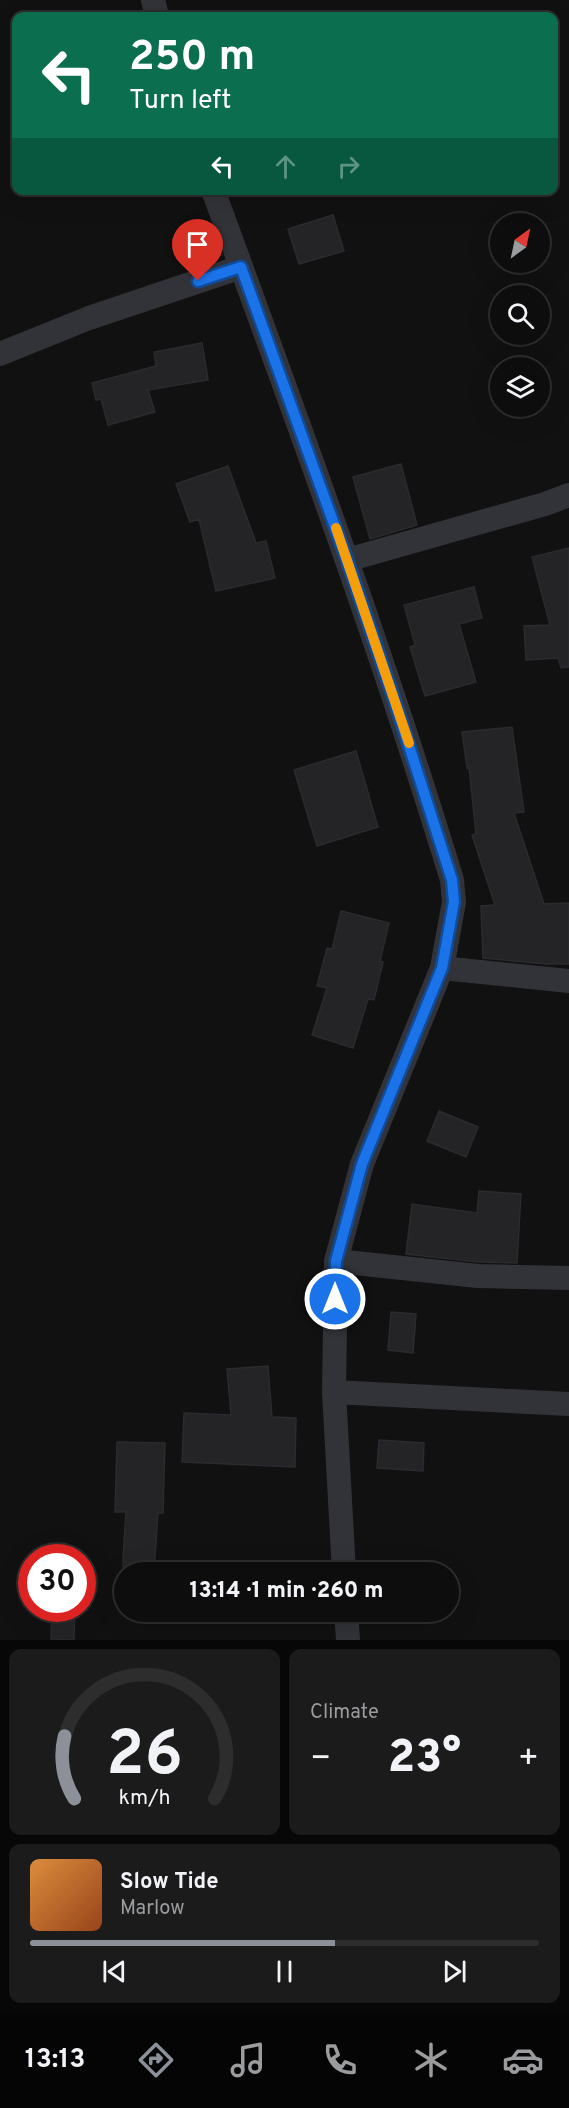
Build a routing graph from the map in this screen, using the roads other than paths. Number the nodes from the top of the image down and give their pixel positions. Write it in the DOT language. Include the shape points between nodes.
graph roads {
  1 [pos="215,195"];
  2 [pos="241,267"];
  3 [pos="0,354"];
  4 [pos="569,495"];
  5 [pos="347,560"];
  6 [pos="442,968"];
  7 [pos="569,981"];
  8 [pos="336,1261"];
  9 [pos="569,1278"];
  10 [pos="334,1392"];
  11 [pos="569,1404"];
  12 [pos="343,1562"];
  13 [pos="347,1622"];
  14 [pos="348,1640"];
  1 -- 2 [label="street"];
  2 -- 3 [label="street" via="89,318"];
  2 -- 5 [label="street"];
  4 -- 5 [label="street"];
  5 -- 6 [label="street" via="452,880 454,902"];
  6 -- 7 [label="street"];
  6 -- 8 [label="street" via="362,1164"];
  8 -- 9 [label="street" via="478,1276"];
  8 -- 10 [label="street"];
  10 -- 11 [label="street"];
  10 -- 12 [label="street"];
  13 -- 14 [label="street"];
}
